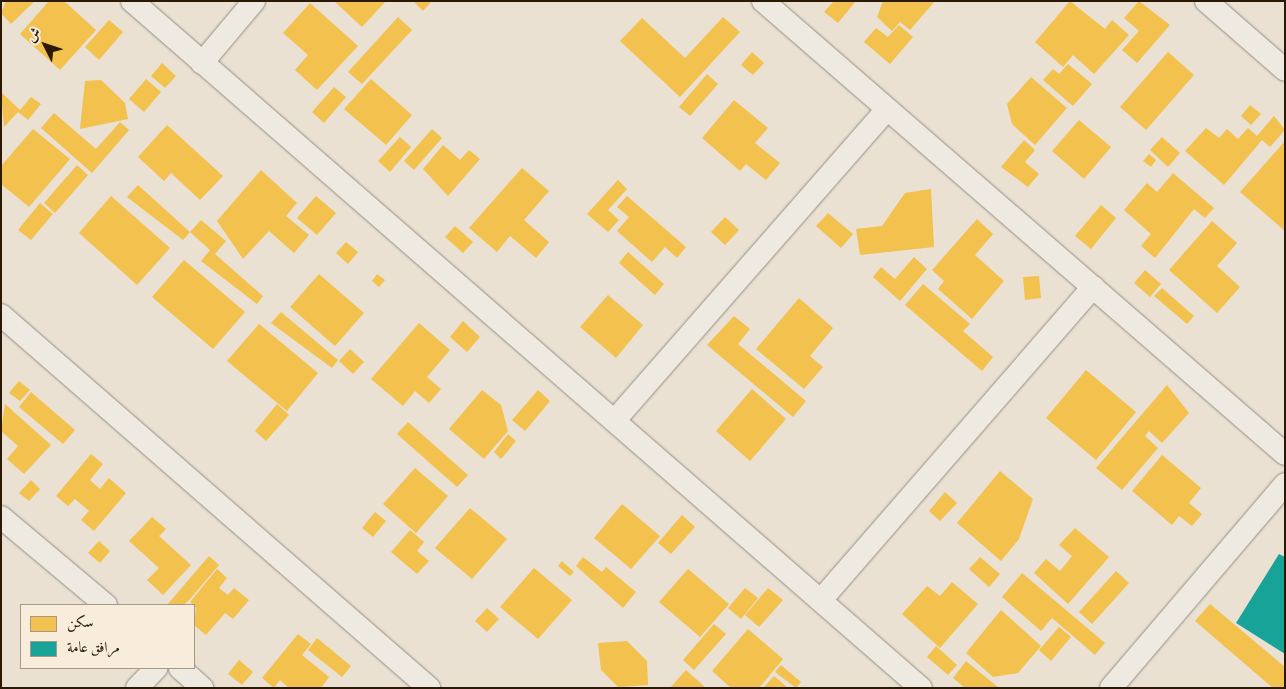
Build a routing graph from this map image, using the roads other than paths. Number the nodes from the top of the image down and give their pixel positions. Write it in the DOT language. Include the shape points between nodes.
graph roads {
  1 [pos="132,1"];
  2 [pos="254,1"];
  3 [pos="763,1"];
  4 [pos="1206,1"];
  5 [pos="202,63"];
  6 [pos="1285,70"];
  7 [pos="887,109"];
  8 [pos="1092,288"];
  9 [pos="1,315"];
  10 [pos="615,420"];
  11 [pos="1285,454"];
  12 [pos="1285,484"];
  13 [pos="1,517"];
  14 [pos="821,600"];
  15 [pos="105,604"];
  16 [pos="155,669"];
  17 [pos="181,669"];
  18 [pos="137,688"];
  19 [pos="202,688"];
  20 [pos="430,688"];
  21 [pos="921,688"];
  22 [pos="1111,688"];
  1 -- 5 [label="street"];
  2 -- 5 [label="street"];
  3 -- 7 [label="street"];
  4 -- 6 [label="street"];
  5 -- 10 [label="street"];
  7 -- 8 [label="street"];
  7 -- 10 [label="street"];
  8 -- 11 [label="street"];
  8 -- 14 [label="street"];
  9 -- 20 [label="street"];
  10 -- 14 [label="street"];
  12 -- 22 [label="street"];
  13 -- 15 [label="street"];
  14 -- 21 [label="street"];
  16 -- 18 [label="street"];
  17 -- 19 [label="street"];
}
